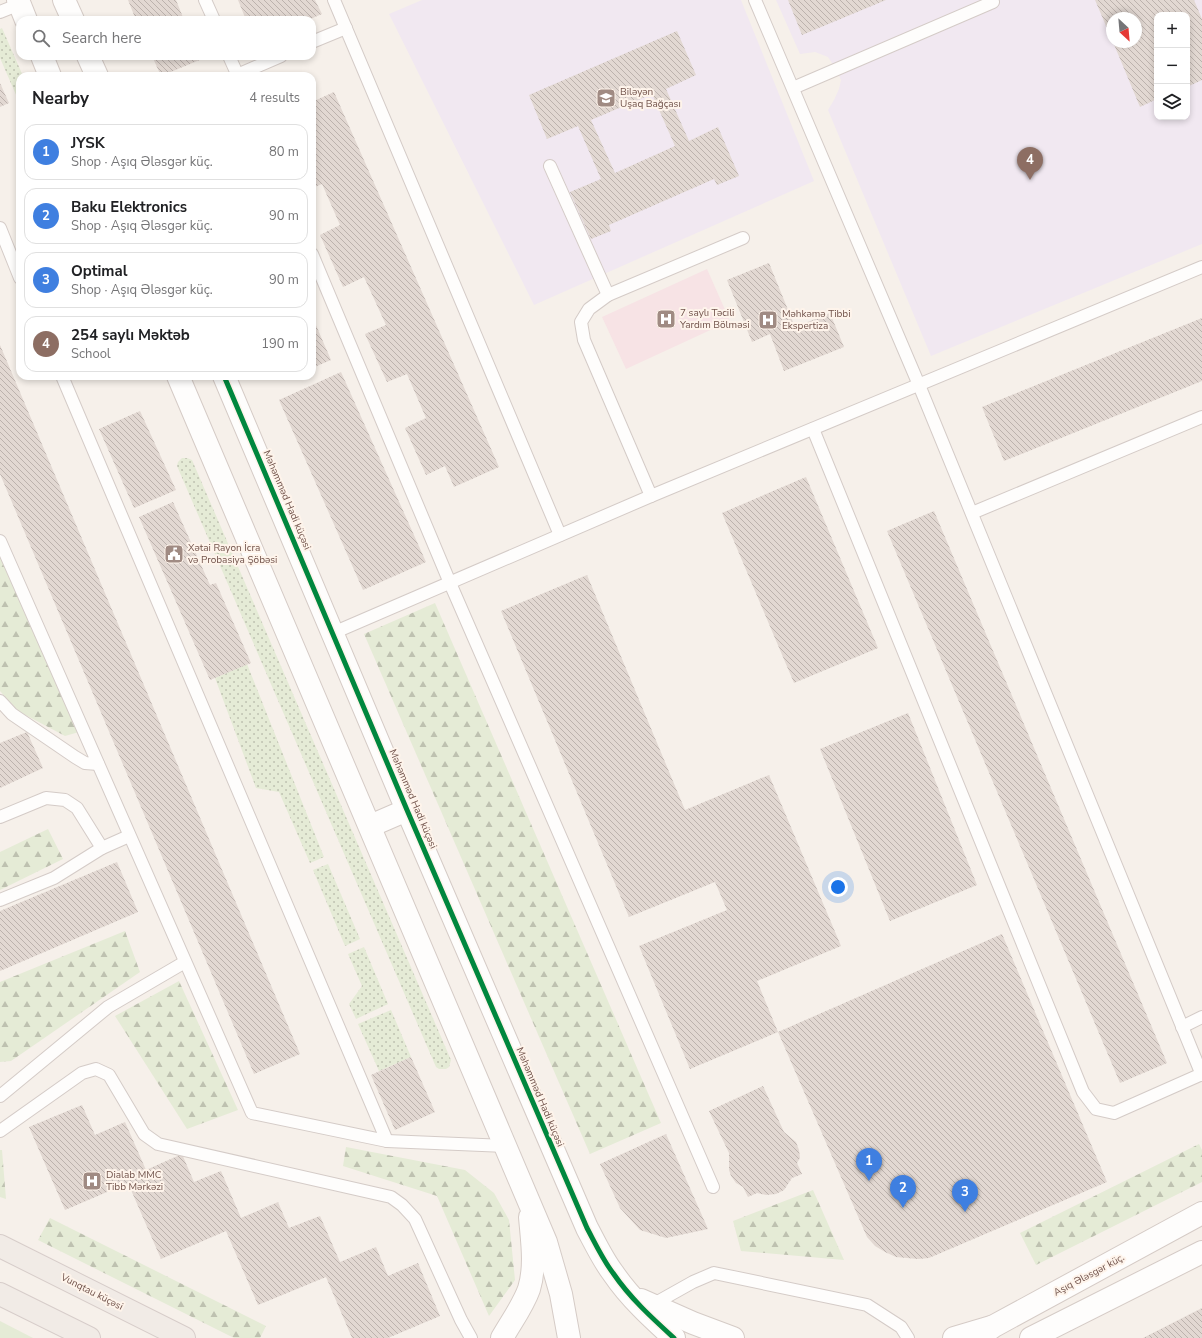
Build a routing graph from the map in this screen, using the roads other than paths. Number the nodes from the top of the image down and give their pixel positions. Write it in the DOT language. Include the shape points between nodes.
graph roads {
  1 [pos="64,0"];
  2 [pos="205,0"];
  3 [pos="334,0"];
  4 [pos="755,0"];
  5 [pos="993,2"];
  6 [pos="21,8"];
  7 [pos="0,12"];
  8 [pos="71,16"];
  9 [pos="212,16"];
  10 [pos="346,28"];
  11 [pos="316,40"];
  12 [pos="44,60"];
  13 [pos="90,60"];
  14 [pos="231,60"];
  15 [pos="272,60"];
  16 [pos="48,72"];
  17 [pos="95,72"];
  18 [pos="235,72"];
  19 [pos="246,72"];
  20 [pos="793,88"];
  21 [pos="550,166"];
  22 [pos="0,228"];
  23 [pos="744,238"];
  24 [pos="16,257"];
  25 [pos="316,264"];
  26 [pos="1202,267"];
  27 [pos="608,295"];
  28 [pos="64,380"];
  29 [pos="180,380"];
  30 [pos="226,380"];
  31 [pos="919,385"];
  32 [pos="1202,417"];
  33 [pos="813,429"];
  34 [pos="651,496"];
  35 [pos="972,513"];
  36 [pos="560,535"];
  37 [pos="0,541"];
  38 [pos="450,583"];
  39 [pos="333,633"];
  40 [pos="0,701"];
  41 [pos="98,764"];
  42 [pos="407,810"];
  43 [pos="0,817"];
  44 [pos="370,826"];
  45 [pos="129,836"];
  46 [pos="102,848"];
  47 [pos="0,900"];
  48 [pos="185,962"];
  49 [pos="1202,1017"];
  50 [pos="1182,1027"];
  51 [pos="1202,1074"];
  52 [pos="0,1096"];
  53 [pos="0,1131"];
  54 [pos="387,1140"];
  55 [pos="506,1146"];
  56 [pos="713,1187"];
  57 [pos="530,1202"];
  58 [pos="1202,1214"];
  59 [pos="0,1246"];
  60 [pos="1202,1252"];
  61 [pos="0,1294"];
  62 [pos="630,1295"];
  63 [pos="652,1305"];
  64 [pos="986,1332"];
  65 [pos="89,1338"];
  66 [pos="184,1338"];
  67 [pos="471,1338"];
  68 [pos="502,1338"];
  69 [pos="569,1338"];
  70 [pos="674,1338"];
  71 [pos="733,1338"];
  72 [pos="908,1338"];
  73 [pos="954,1338"];
  74 [pos="1031,1338"];
  1 -- 8 [label="street"];
  2 -- 9 [label="lane"];
  3 -- 10 [label="lane"];
  4 -- 20 [label="lane"];
  5 -- 20 [label="lane"];
  6 -- 7 [label="lane"];
  10 -- 11 [label="lane"];
  10 -- 36 [label="lane"];
  12 -- 16 [label="street"];
  13 -- 17 [label="street"];
  14 -- 18 [label="lane"];
  15 -- 19 [label="lane"];
  20 -- 31 [label="lane"];
  21 -- 27 [label="lane"];
  22 -- 24 [label="lane"];
  23 -- 27 [label="lane"];
  25 -- 38 [label="lane"];
  26 -- 31 [label="lane"];
  27 -- 34 [label="lane" via="589,309 581,322 584,340"];
  28 -- 54 [label="lane"];
  29 -- 44 [label="street"];
  30 -- 39 [label="street, Məhəmməd Hadi küçəsi"];
  31 -- 33 [label="lane"];
  31 -- 35 [label="lane"];
  32 -- 35 [label="lane"];
  33 -- 34 [label="lane"];
  33 -- 51 [label="lane" via="1083,1092 1096,1109 1114,1113"];
  34 -- 36 [label="lane"];
  35 -- 50 [label="lane"];
  36 -- 38 [label="lane"];
  37 -- 41 [label="lane"];
  38 -- 39 [label="lane"];
  38 -- 56 [label="lane"];
  39 -- 42 [label="street, Məhəmməd Hadi küçəsi"];
  40 -- 41 [label="lane" via="12,714 76,757 86,763"];
  41 -- 45 [label="lane"];
  42 -- 44 [label="street"];
  42 -- 62 [label="street, Məhəmməd Hadi küçəsi" via="587,1228 612,1272"];
  43 -- 46 [label="lane" via="46,798 65,800 78,808"];
  44 -- 55 [label="street"];
  45 -- 46 [label="lane"];
  45 -- 48 [label="lane"];
  46 -- 47 [label="lane" via="54,878"];
  48 -- 52 [label="lane" via="108,1007"];
  48 -- 54 [label="lane" via="252,1113"];
  49 -- 50 [label="lane"];
  50 -- 51 [label="lane"];
  53 -- 67 [label="lane" via="82,1073 96,1069 108,1075 144,1134 158,1144 391,1197 402,1204 415,1219"];
  54 -- 55 [label="lane"];
  55 -- 57 [label="street"];
  57 -- 68 [label="street" via="533,1265 529,1287"];
  57 -- 69 [label="street" via="546,1242 561,1294"];
  58 -- 64 [label="street, Aşıq Ələsgər küç."];
  59 -- 66 [label="main road, Vunqtau küçəsi"];
  60 -- 74 [label="street"];
  61 -- 65 [label="main road"];
  62 -- 63 [label="street"];
  62 -- 70 [label="street, Məhəmməd Hadi küçəsi"];
  63 -- 71 [label="street"];
  63 -- 72 [label="lane" via="714,1273 867,1306 902,1327"];
  64 -- 73 [label="street, Aşıq Ələsgər küç."];
}
